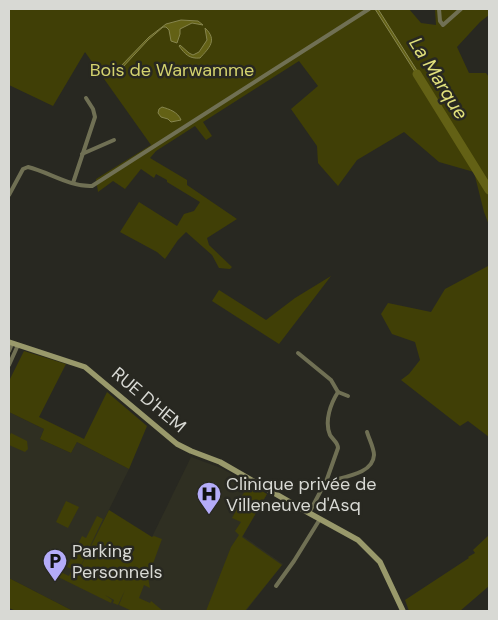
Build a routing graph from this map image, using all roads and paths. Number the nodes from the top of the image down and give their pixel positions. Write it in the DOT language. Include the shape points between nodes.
graph roads {
  1 [pos="368,9"];
  2 [pos="439,9"];
  3 [pos="462,9"];
  4 [pos="86,98"];
  5 [pos="114,140"];
  6 [pos="82,154"];
  7 [pos="73,183"];
  8 [pos="9,195"];
  9 [pos="13,344"];
  10 [pos="9,351"];
  11 [pos="298,354"];
  12 [pos="9,365"];
  13 [pos="338,392"];
  14 [pos="348,396"];
  15 [pos="367,432"];
  16 [pos="324,483"];
  17 [pos="309,513"];
  18 [pos="320,519"];
  19 [pos="276,586"];
  20 [pos="403,611"];
  1 -- 7 [label="street" via="92,186"];
  2 -- 3 [label="street" via="440,21 444,25"];
  4 -- 6 [label="street" via="95,117"];
  5 -- 6 [label="street"];
  6 -- 7 [label="street"];
  7 -- 8 [label="street" via="26,167"];
  9 -- 10 [label="street"];
  9 -- 12 [label="street"];
  9 -- 17 [label="street, RUE D'HEM" via="85,367 177,444 220,462"];
  11 -- 13 [label="street" via="331,380"];
  13 -- 14 [label="street"];
  13 -- 16 [label="street" via="330,410 329,428 338,448"];
  15 -- 16 [label="street" via="374,455 370,464 356,475"];
  16 -- 17 [label="street"];
  17 -- 18 [label="street, RUE D'HEM"];
  18 -- 19 [label="street"];
  18 -- 20 [label="street, RUE D'HEM" via="358,540 373,553 386,571"];
}
